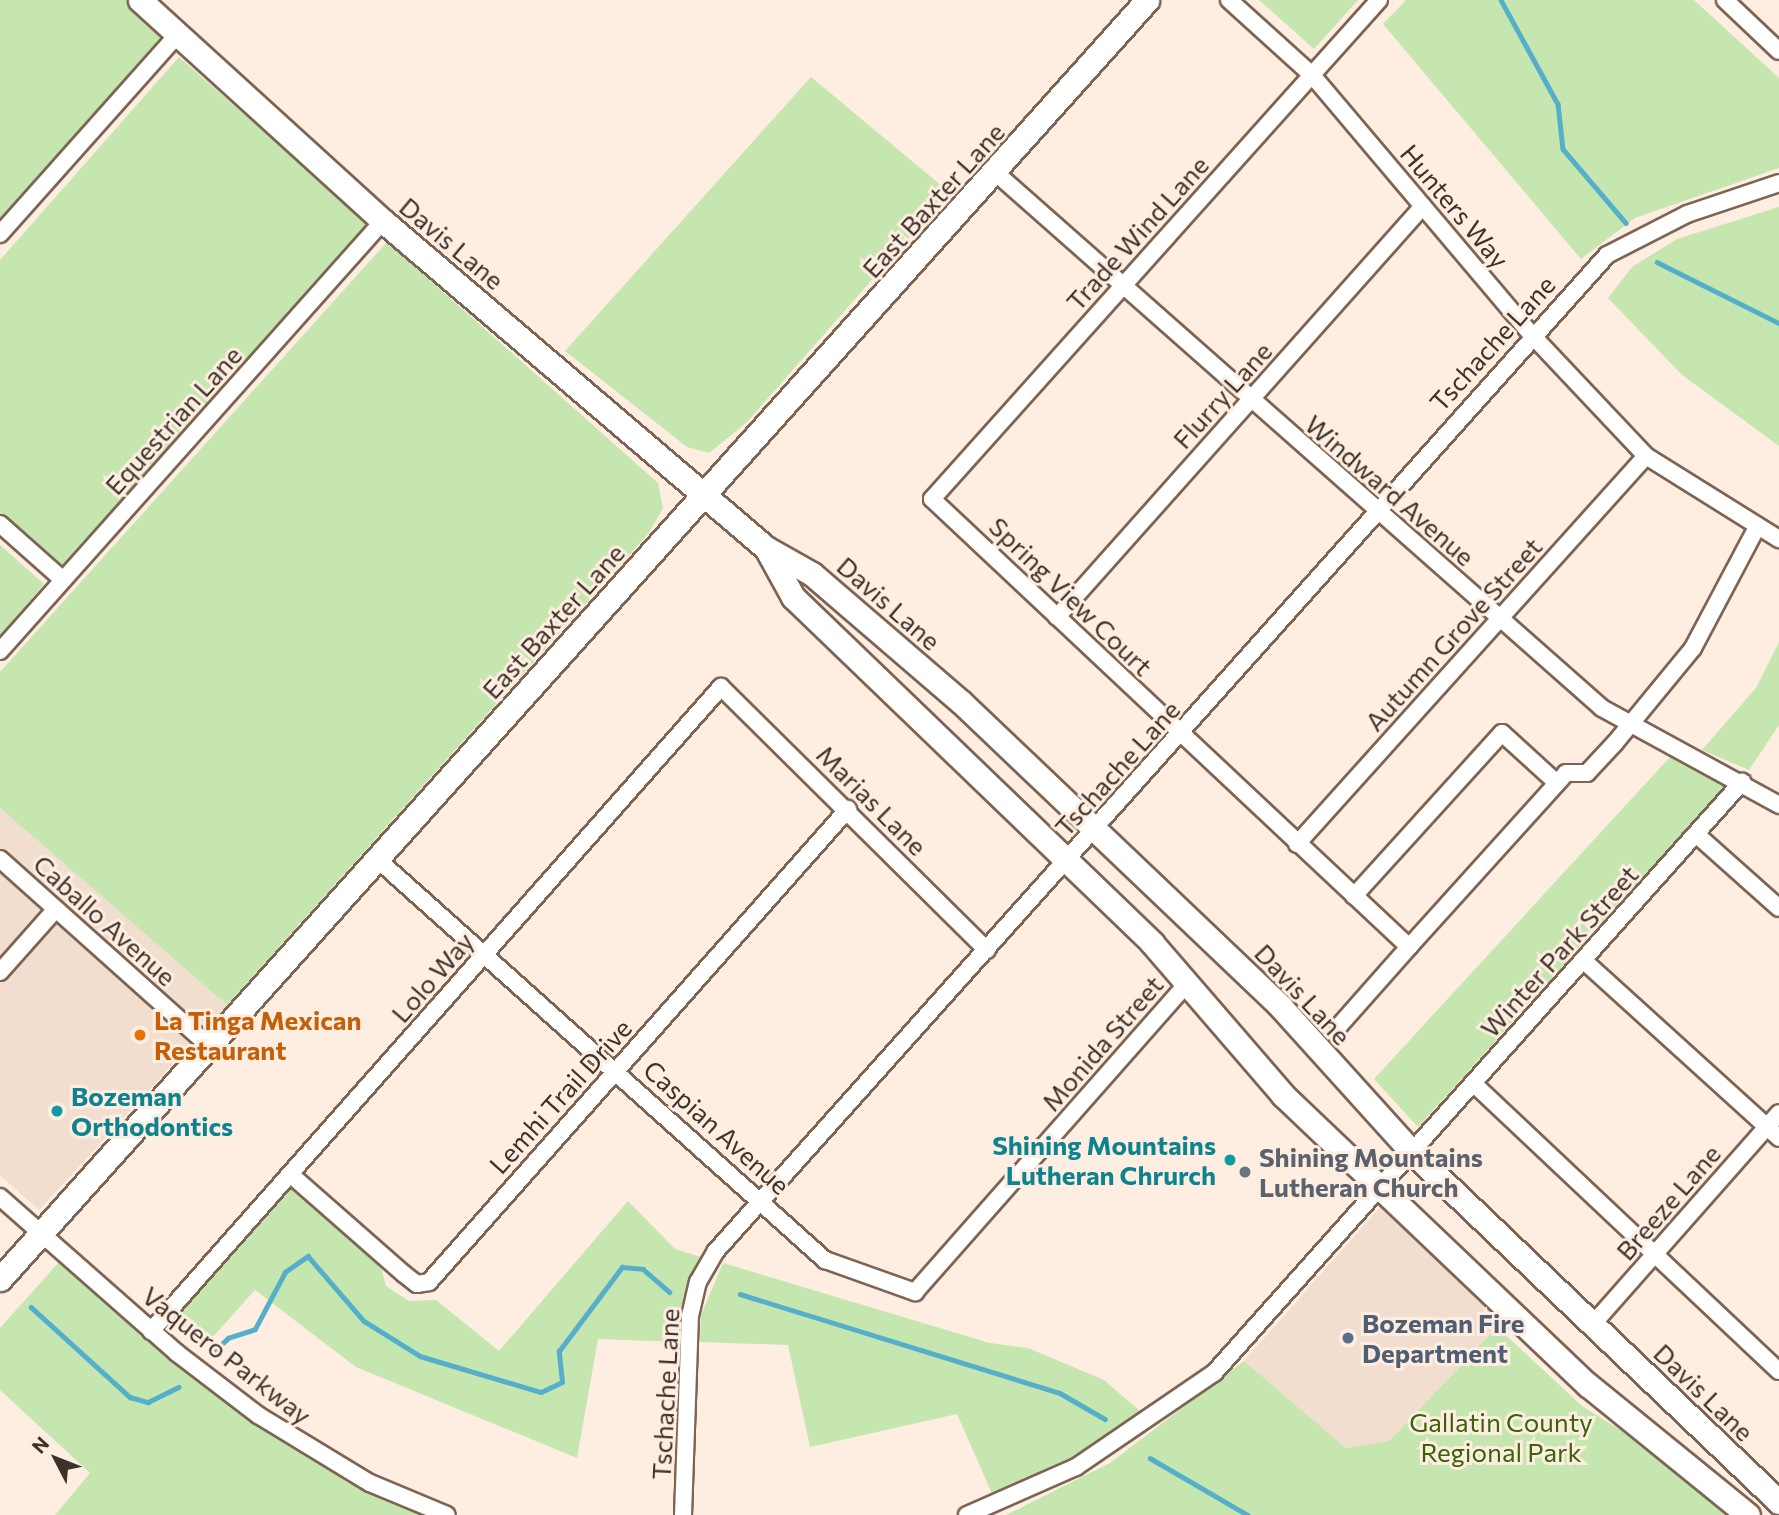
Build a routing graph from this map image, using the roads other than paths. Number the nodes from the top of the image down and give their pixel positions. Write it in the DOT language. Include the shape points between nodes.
graph roads {
  1 [pos="139,0"];
  2 [pos="1147,0"];
  3 [pos="1229,0"];
  4 [pos="1379,0"];
  5 [pos="1725,0"];
  6 [pos="177,34"];
  7 [pos="1779,51"];
  8 [pos="1312,75"];
  9 [pos="996,173"];
  10 [pos="1779,183"];
  11 [pos="1423,206"];
  12 [pos="383,221"];
  13 [pos="0,234"];
  14 [pos="1123,286"];
  15 [pos="1531,334"];
  16 [pos="1250,400"];
  17 [pos="1646,456"];
  18 [pos="707,494"];
  19 [pos="932,499"];
  20 [pos="1375,511"];
  21 [pos="0,524"];
  22 [pos="1756,529"];
  23 [pos="1779,539"];
  24 [pos="766,548"];
  25 [pos="63,580"];
  26 [pos="1057,617"];
  27 [pos="1500,618"];
  28 [pos="0,652"];
  29 [pos="721,687"];
  30 [pos="1629,724"];
  31 [pos="1180,735"];
  32 [pos="1742,782"];
  33 [pos="1557,783"];
  34 [pos="1779,805"];
  35 [pos="848,809"];
  36 [pos="1093,831"];
  37 [pos="1696,834"];
  38 [pos="1297,844"];
  39 [pos="376,858"];
  40 [pos="0,859"];
  41 [pos="1068,860"];
  42 [pos="1354,896"];
  43 [pos="1779,908"];
  44 [pos="56,909"];
  45 [pos="1409,947"];
  46 [pos="987,950"];
  47 [pos="485,954"];
  48 [pos="1583,960"];
  49 [pos="0,972"];
  50 [pos="1187,984"];
  51 [pos="1339,1026"];
  52 [pos="208,1045"];
  53 [pos="615,1070"];
  54 [pos="1473,1083"];
  55 [pos="1779,1113"];
  56 [pos="1773,1132"];
  57 [pos="1412,1152"];
  58 [pos="290,1174"];
  59 [pos="1379,1187"];
  60 [pos="0,1197"];
  61 [pos="765,1201"];
  62 [pos="41,1233"];
  63 [pos="1654,1254"];
  64 [pos="0,1279"];
  65 [pos="915,1292"];
  66 [pos="1593,1324"];
  67 [pos="152,1331"];
  68 [pos="1779,1371"];
  69 [pos="1779,1502"];
  70 [pos="447,1515"];
  71 [pos="683,1515"];
  72 [pos="967,1515"];
  73 [pos="1748,1515"];
  1 -- 6 [label="main road, Davis Lane"];
  2 -- 9 [label="main road, East Baxter Lane"];
  3 -- 8 [label="street, Hunters Way"];
  4 -- 8 [label="street, Trade Wind Lane"];
  5 -- 7 [label="street"];
  6 -- 12 [label="main road, Davis Lane"];
  6 -- 13 [label="street"];
  8 -- 11 [label="street, Hunters Way"];
  8 -- 14 [label="street, Trade Wind Lane"];
  9 -- 14 [label="street, Windward Avenue"];
  9 -- 18 [label="main road, East Baxter Lane"];
  10 -- 15 [label="street, Tschache Lane" via="1687,214 1607,255"];
  11 -- 15 [label="street, Hunters Way"];
  11 -- 16 [label="street, Flurry Lane"];
  12 -- 18 [label="main road, Davis Lane"];
  12 -- 25 [label="street, Equestrian Lane"];
  14 -- 16 [label="street, Windward Avenue"];
  14 -- 19 [label="street, Trade Wind Lane"];
  15 -- 17 [label="street, Hunters Way"];
  15 -- 20 [label="street, Tschache Lane"];
  16 -- 20 [label="street, Windward Avenue"];
  16 -- 26 [label="street, Flurry Lane"];
  17 -- 22 [label="street, Hunters Way"];
  17 -- 27 [label="street, Autumn Grove Street"];
  18 -- 24 [label="main road, Davis Lane"];
  18 -- 39 [label="main road, East Baxter Lane"];
  19 -- 26 [label="street, Spring View Court"];
  20 -- 27 [label="street, Windward Avenue"];
  20 -- 31 [label="street, Tschache Lane"];
  21 -- 25 [label="street"];
  22 -- 23 [label="street, Hunters Way"];
  22 -- 30 [label="street" via="1693,648"];
  24 -- 36 [label="main road, Davis Lane" via="812,573 961,702"];
  24 -- 41 [label="main road, Davis Lane" via="793,597"];
  25 -- 28 [label="street, Equestrian Lane"];
  26 -- 31 [label="street, Spring View Court"];
  27 -- 30 [label="street, Windward Avenue" via="1602,709"];
  27 -- 38 [label="street, Autumn Grove Street"];
  29 -- 35 [label="street, Marias Lane"];
  29 -- 47 [label="street, Lolo Way"];
  30 -- 32 [label="street, Windward Avenue"];
  30 -- 33 [label="street" via="1587,772 1566,773"];
  31 -- 36 [label="street, Tschache Lane"];
  31 -- 38 [label="street, Spring View Court"];
  32 -- 34 [label="street, Windward Avenue"];
  32 -- 37 [label="street, Winter Park Street"];
  33 -- 42 [label="street" via="1502,733"];
  33 -- 45 [label="street"];
  35 -- 46 [label="street, Marias Lane"];
  35 -- 53 [label="street, Lemhi Trail Drive"];
  36 -- 41 [label="street, Tschache Lane"];
  36 -- 57 [label="main road, Davis Lane" via="1280,1006"];
  37 -- 43 [label="street"];
  37 -- 48 [label="street, Winter Park Street"];
  38 -- 42 [label="street, Spring View Court"];
  39 -- 47 [label="street, Caspian Avenue"];
  39 -- 52 [label="main road, East Baxter Lane"];
  40 -- 44 [label="street, Caballo Avenue"];
  41 -- 46 [label="street, Tschache Lane"];
  41 -- 50 [label="main road, Davis Lane"];
  42 -- 45 [label="street, Spring View Court"];
  44 -- 49 [label="street"];
  44 -- 52 [label="street, Caballo Avenue"];
  45 -- 51 [label="street"];
  46 -- 61 [label="street, Tschache Lane"];
  47 -- 53 [label="street, Caspian Avenue"];
  47 -- 58 [label="street, Lolo Way"];
  48 -- 54 [label="street, Winter Park Street"];
  48 -- 56 [label="street"];
  50 -- 59 [label="main road, Davis Lane" via="1252,1063"];
  50 -- 65 [label="street, Monida Street"];
  52 -- 62 [label="main road, East Baxter Lane"];
  53 -- 58 [label="street, Lemhi Trail Drive" via="429,1282 417,1284 404,1275"];
  53 -- 61 [label="street, Caspian Avenue"];
  54 -- 57 [label="street, Winter Park Street"];
  54 -- 63 [label="street"];
  55 -- 56 [label="street, Breeze Lane"];
  56 -- 63 [label="street, Breeze Lane"];
  57 -- 59 [label="street"];
  57 -- 66 [label="main road, Davis Lane"];
  58 -- 67 [label="street, Lolo Way"];
  59 -- 72 [label="street" via="1214,1373 1114,1444"];
  59 -- 73 [label="main road, Davis Lane" via="1588,1385"];
  60 -- 62 [label="street, Vaquero Parkway"];
  61 -- 65 [label="street, Caspian Avenue" via="825,1260"];
  61 -- 71 [label="street, Tschache Lane" via="716,1251 698,1282 690,1316"];
  62 -- 64 [label="main road, East Baxter Lane"];
  62 -- 67 [label="street, Vaquero Parkway"];
  63 -- 66 [label="street, Breeze Lane"];
  63 -- 68 [label="street"];
  66 -- 69 [label="main road, Davis Lane"];
  67 -- 70 [label="street, Vaquero Parkway" via="309,1448"];
}
